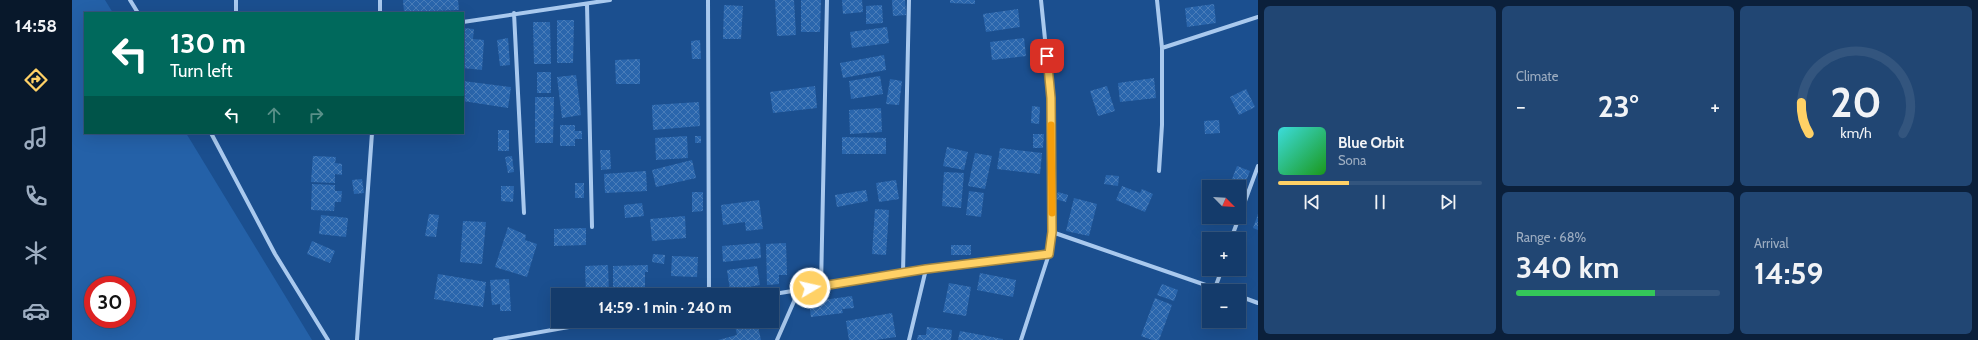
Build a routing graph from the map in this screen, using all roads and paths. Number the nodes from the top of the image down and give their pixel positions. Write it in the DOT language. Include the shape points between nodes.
graph roads {
  1 [pos="130,0"];
  2 [pos="236,0"];
  3 [pos="380,0"];
  4 [pos="610,0"];
  5 [pos="708,0"];
  6 [pos="827,0"];
  7 [pos="909,0"];
  8 [pos="1041,0"];
  9 [pos="1157,0"];
  10 [pos="587,4"];
  11 [pos="137,12"];
  12 [pos="236,12"];
  13 [pos="380,12"];
  14 [pos="514,13"];
  15 [pos="1258,17"];
  16 [pos="464,22"];
  17 [pos="1162,48"];
  18 [pos="212,134"];
  19 [pos="372,134"];
  20 [pos="1258,166"];
  21 [pos="1159,171"];
  22 [pos="524,213"];
  23 [pos="592,227"];
  24 [pos="1052,232"];
  25 [pos="1234,232"];
  26 [pos="1049,254"];
  27 [pos="926,269"];
  28 [pos="903,273"];
  29 [pos="1203,284"];
  30 [pos="821,287"];
  31 [pos="709,288"];
  32 [pos="799,290"];
  33 [pos="779,293"];
  34 [pos="1246,299"];
  35 [pos="1258,303"];
  36 [pos="563,328"];
  37 [pos="328,340"];
  38 [pos="357,340"];
  39 [pos="495,340"];
  40 [pos="778,340"];
  41 [pos="909,340"];
  42 [pos="1021,340"];
  1 -- 11 [label="street"];
  2 -- 12 [label="street"];
  3 -- 13 [label="street"];
  4 -- 10 [label="street"];
  5 -- 31 [label="street"];
  6 -- 30 [label="street"];
  7 -- 28 [label="street"];
  8 -- 24 [label="street" via="1051,98"];
  9 -- 17 [label="street"];
  10 -- 14 [label="street"];
  10 -- 23 [label="street"];
  14 -- 16 [label="street"];
  14 -- 22 [label="street"];
  15 -- 17 [label="street"];
  17 -- 21 [label="street"];
  18 -- 37 [label="street" via="275,254"];
  19 -- 38 [label="street"];
  20 -- 25 [label="street"];
  24 -- 26 [label="street"];
  24 -- 29 [label="street"];
  26 -- 27 [label="street"];
  26 -- 42 [label="street"];
  27 -- 28 [label="street"];
  27 -- 41 [label="street"];
  28 -- 30 [label="street"];
  30 -- 32 [label="street"];
  32 -- 33 [label="street"];
  32 -- 40 [label="street"];
  34 -- 35 [label="street"];
  36 -- 39 [label="street"];
}
